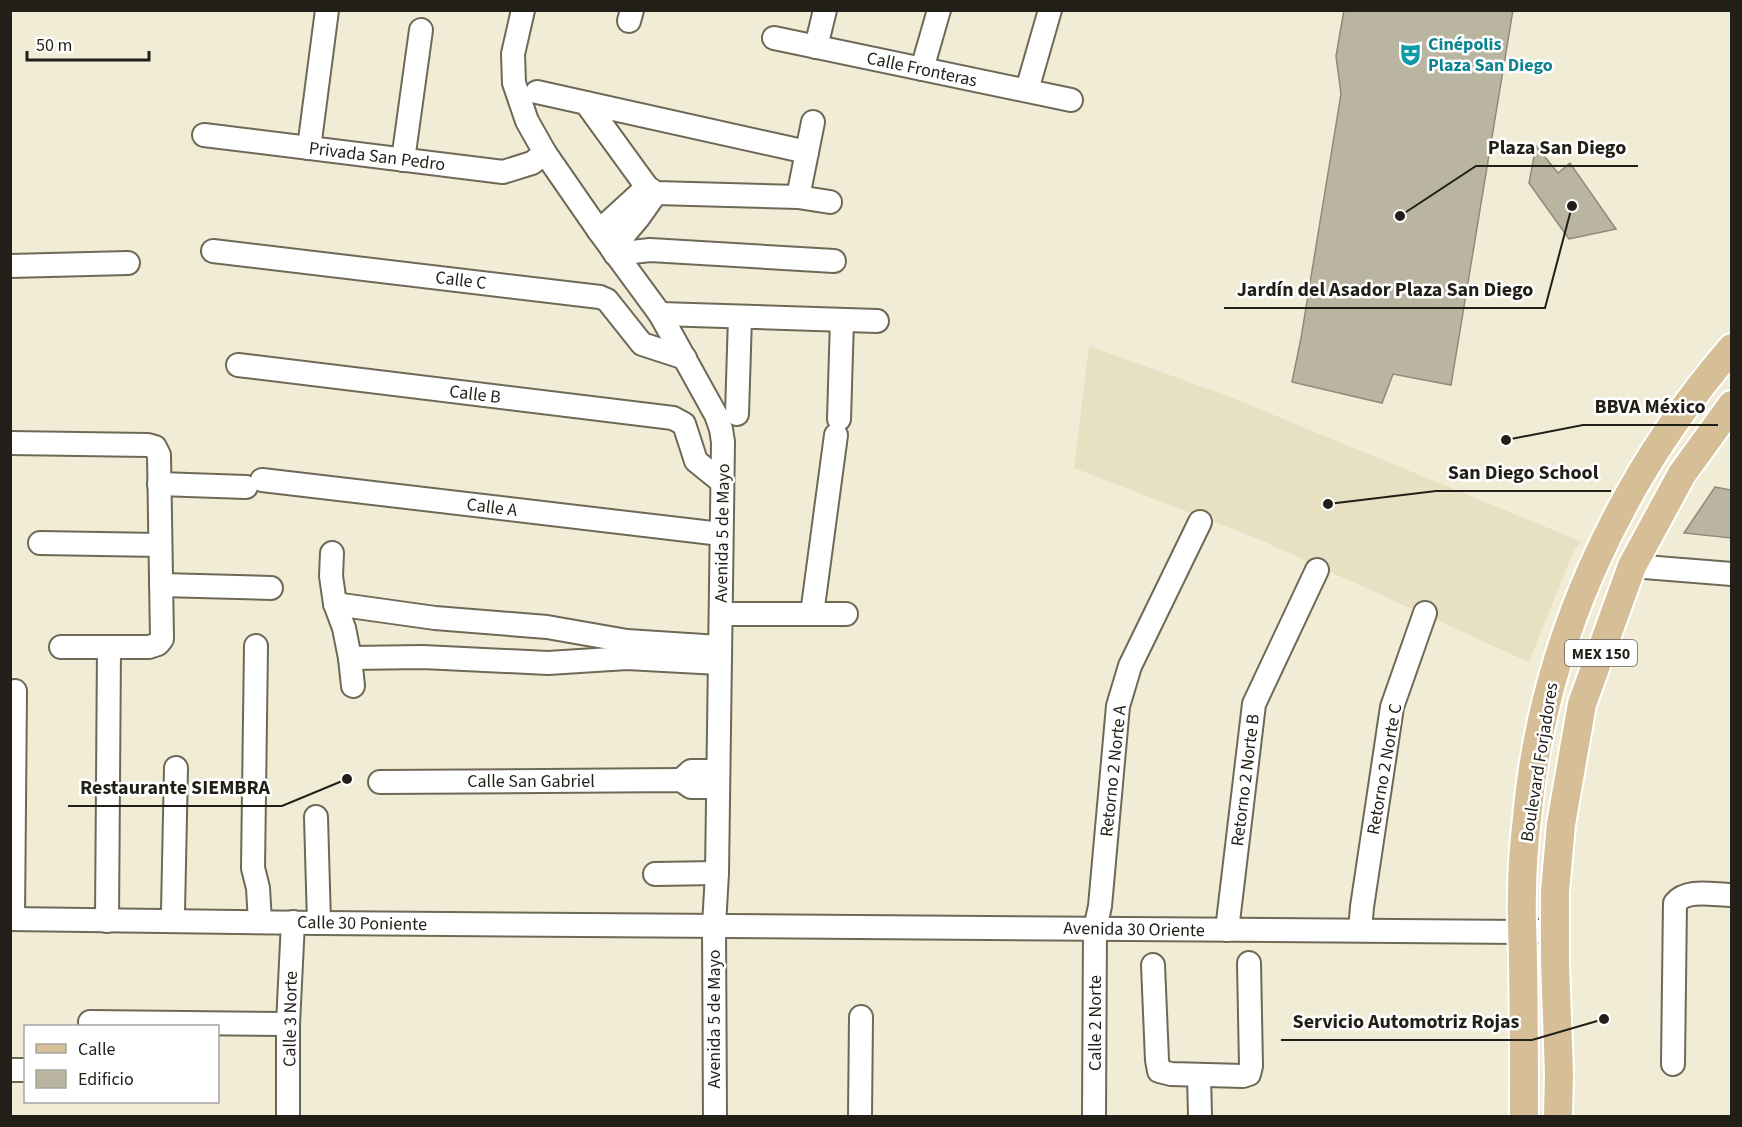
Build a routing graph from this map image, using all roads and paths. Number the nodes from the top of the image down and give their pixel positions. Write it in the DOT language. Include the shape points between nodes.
graph roads {
  1 [pos="327,10"];
  2 [pos="523,10"];
  3 [pos="825,10"];
  4 [pos="939,10"];
  5 [pos="1050,10"];
  6 [pos="421,30"];
  7 [pos="774,38"];
  8 [pos="816,46"];
  9 [pos="922,69"];
  10 [pos="1026,90"];
  11 [pos="537,92"];
  12 [pos="1071,100"];
  13 [pos="586,103"];
  14 [pos="813,122"];
  15 [pos="204,135"];
  16 [pos="309,148"];
  17 [pos="807,152"];
  18 [pos="545,153"];
  19 [pos="403,160"];
  20 [pos="652,190"];
  21 [pos="798,197"];
  22 [pos="830,202"];
  23 [pos="599,231"];
  24 [pos="213,251"];
  25 [pos="614,251"];
  26 [pos="834,261"];
  27 [pos="128,263"];
  28 [pos="10,266"];
  29 [pos="660,314"];
  30 [pos="740,317"];
  31 [pos="842,320"];
  32 [pos="877,321"];
  33 [pos="1731,348"];
  34 [pos="685,358"];
  35 [pos="238,365"];
  36 [pos="1731,405"];
  37 [pos="737,414"];
  38 [pos="10,443"];
  39 [pos="722,482"];
  40 [pos="159,484"];
  41 [pos="1200,522"];
  42 [pos="721,534"];
  43 [pos="40,543"];
  44 [pos="160,545"];
  45 [pos="332,553"];
  46 [pos="1632,566"];
  47 [pos="1317,570"];
  48 [pos="1731,574"];
  49 [pos="161,585"];
  50 [pos="271,588"];
  51 [pos="335,604"];
  52 [pos="1425,613"];
  53 [pos="721,614"];
  54 [pos="812,614"];
  55 [pos="846,614"];
  56 [pos="480,622"];
  57 [pos="61,646"];
  58 [pos="256,646"];
  59 [pos="109,647"];
  60 [pos="719,655"];
  61 [pos="350,658"];
  62 [pos="477,660"];
  63 [pos="353,686"];
  64 [pos="15,691"];
  65 [pos="176,768"];
  66 [pos="717,779"];
  67 [pos="380,782"];
  68 [pos="316,817"];
  69 [pos="717,873"];
  70 [pos="655,874"];
  71 [pos="1731,895"];
  72 [pos="12,919"];
  73 [pos="107,921"];
  74 [pos="170,921"];
  75 [pos="260,922"];
  76 [pos="293,922"];
  77 [pos="319,923"];
  78 [pos="714,926"];
  79 [pos="1095,928"];
  80 [pos="1227,930"];
  81 [pos="1360,930"];
  82 [pos="1554,930"];
  83 [pos="1522,932"];
  84 [pos="1249,963"];
  85 [pos="1153,965"];
  86 [pos="861,1017"];
  87 [pos="90,1022"];
  88 [pos="288,1024"];
  89 [pos="1673,1064"];
  90 [pos="1199,1075"];
  91 [pos="288,1116"];
  92 [pos="715,1116"];
  93 [pos="860,1116"];
  94 [pos="1094,1116"];
  95 [pos="1200,1116"];
  96 [pos="1524,1116"];
  97 [pos="1558,1116"];
  1 -- 16 [label="street"];
  2 -- 18 [label="street, Avenida 5 de Mayo" via="513,54 514,83 527,121"];
  3 -- 8 [label="street"];
  4 -- 9 [label="street"];
  5 -- 10 [label="street"];
  6 -- 19 [label="street"];
  7 -- 8 [label="street, Calle Fronteras"];
  8 -- 9 [label="street, Calle Fronteras"];
  9 -- 10 [label="street, Calle Fronteras"];
  10 -- 12 [label="street, Calle Fronteras"];
  11 -- 13 [label="street"];
  13 -- 17 [label="street"];
  13 -- 20 [label="street"];
  14 -- 17 [label="street"];
  15 -- 16 [label="street, Privada San Pedro"];
  16 -- 19 [label="street, Privada San Pedro"];
  17 -- 21 [label="street"];
  18 -- 19 [label="street, Privada San Pedro" via="532,163 503,172"];
  18 -- 23 [label="street, Avenida 5 de Mayo"];
  20 -- 21 [label="street"];
  20 -- 23 [label="street"];
  20 -- 25 [label="street"];
  21 -- 22 [label="street"];
  23 -- 25 [label="street, Avenida 5 de Mayo"];
  24 -- 34 [label="street, Calle C" via="600,297 607,300 642,344"];
  25 -- 26 [label="street"];
  25 -- 29 [label="street, Avenida 5 de Mayo"];
  27 -- 28 [label="street"];
  29 -- 30 [label="street"];
  29 -- 34 [label="street, Avenida 5 de Mayo"];
  30 -- 31 [label="street"];
  30 -- 37 [label="street"];
  31 -- 32 [label="street"];
  31 -- 54 [label="street" via="837,427"];
  33 -- 83 [label="main road, Boulevard Forjadores / MEX 150" via="1670,427 1612,523 1553,672 1527,816"];
  34 -- 39 [label="street, Avenida 5 de Mayo" via="721,429"];
  35 -- 39 [label="street, Calle B" via="673,418 684,424 696,460"];
  36 -- 46 [label="main road, Boulevard Forjadores / MEX 150" via="1682,474"];
  38 -- 40 [label="street" via="148,444 159,455"];
  39 -- 42 [label="street, Avenida 5 de Mayo"];
  40 -- 42 [label="street, Calle A" via="254,483"];
  40 -- 44 [label="street"];
  41 -- 79 [label="street, Retorno 2 Norte A" via="1130,666 1118,706"];
  42 -- 53 [label="street, Avenida 5 de Mayo"];
  43 -- 44 [label="street"];
  44 -- 49 [label="street"];
  45 -- 51 [label="street"];
  46 -- 48 [label="street"];
  46 -- 82 [label="main road, Boulevard Forjadores / MEX 150" via="1582,704 1561,824"];
  47 -- 80 [label="street, Retorno 2 Norte B" via="1254,704"];
  49 -- 50 [label="street"];
  49 -- 59 [label="street" via="162,639 158,644"];
  51 -- 56 [label="street"];
  51 -- 61 [label="street"];
  52 -- 81 [label="street, Retorno 2 Norte C" via="1392,707"];
  53 -- 54 [label="street"];
  53 -- 60 [label="street, Avenida 5 de Mayo"];
  54 -- 55 [label="street"];
  56 -- 60 [label="street" via="547,627"];
  56 -- 62 [label="street"];
  57 -- 59 [label="street"];
  58 -- 75 [label="street" via="253,868"];
  59 -- 73 [label="street"];
  60 -- 62 [label="street" via="548,663"];
  60 -- 66 [label="street, Avenida 5 de Mayo"];
  61 -- 62 [label="street"];
  61 -- 63 [label="street"];
  64 -- 72 [label="street"];
  65 -- 74 [label="street"];
  66 -- 67 [label="street, Calle San Gabriel" via="691,771 681,780"];
  66 -- 69 [label="street, Avenida 5 de Mayo"];
  68 -- 77 [label="street"];
  69 -- 70 [label="street"];
  69 -- 78 [label="street, Avenida 5 de Mayo"];
  71 -- 89 [label="street" via="1690,894 1680,896 1675,903"];
  72 -- 73 [label="street, Calle 30 Poniente"];
  73 -- 74 [label="street, Calle 30 Poniente"];
  74 -- 75 [label="street, Calle 30 Poniente"];
  75 -- 76 [label="street, Calle 30 Poniente"];
  76 -- 77 [label="street, Calle 30 Poniente"];
  76 -- 88 [label="street, Calle 3 Norte"];
  77 -- 78 [label="street, Calle 30 Poniente"];
  78 -- 79 [label="street, Avenida 30 Oriente"];
  78 -- 92 [label="street, Avenida 5 de Mayo"];
  79 -- 80 [label="street, Avenida 30 Oriente"];
  79 -- 94 [label="street, Calle 2 Norte"];
  80 -- 81 [label="street, Avenida 30 Oriente"];
  81 -- 83 [label="street, Avenida 30 Oriente"];
  82 -- 83 [label="street, Avenida 30 Oriente"];
  82 -- 97 [label="main road, Boulevard Forjadores / MEX 150"];
  83 -- 96 [label="main road, Boulevard Forjadores / MEX 150"];
  84 -- 90 [label="street" via="1249,1074"];
  85 -- 90 [label="street" via="1159,1071"];
  86 -- 93 [label="street"];
  87 -- 88 [label="street"];
  88 -- 91 [label="street, Calle 3 Norte"];
  90 -- 95 [label="street"];
}
